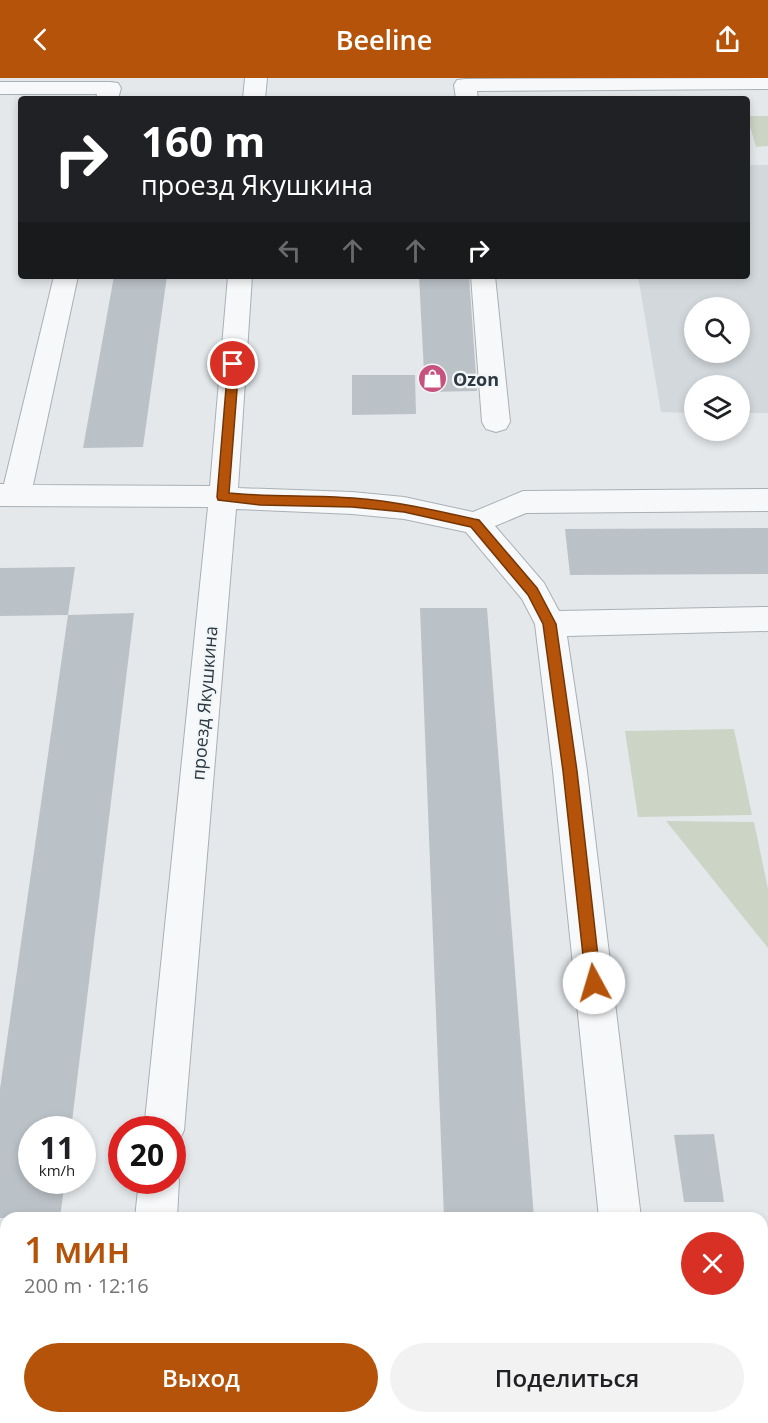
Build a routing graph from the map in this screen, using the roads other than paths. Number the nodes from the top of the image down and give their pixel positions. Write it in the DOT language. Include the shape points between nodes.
graph roads {
  1 [pos="256,78"];
  2 [pos="768,83"];
  3 [pos="0,88"];
  4 [pos="108,96"];
  5 [pos="254,96"];
  6 [pos="467,96"];
  7 [pos="65,279"];
  8 [pos="240,279"];
  9 [pos="483,279"];
  10 [pos="496,422"];
  11 [pos="8,495"];
  12 [pos="223,497"];
  13 [pos="768,500"];
  14 [pos="474,523"];
  15 [pos="768,619"];
  16 [pos="550,624"];
  17 [pos="165,1116"];
  18 [pos="158,1194"];
  19 [pos="156,1212"];
  20 [pos="619,1212"];
  1 -- 5 [label="street"];
  2 -- 6 [label="street" via="465,85"];
  3 -- 4 [label="street" via="110,88"];
  7 -- 11 [label="street"];
  8 -- 12 [label="street, проезд Якушкина"];
  9 -- 10 [label="street"];
  11 -- 12 [label="street"];
  12 -- 14 [label="street" via="352,502"];
  12 -- 17 [label="street, проезд Якушкина"];
  13 -- 14 [label="street" via="523,502"];
  14 -- 16 [label="street" via="532,591"];
  15 -- 16 [label="street"];
  16 -- 20 [label="street"];
  18 -- 19 [label="street"];
}
